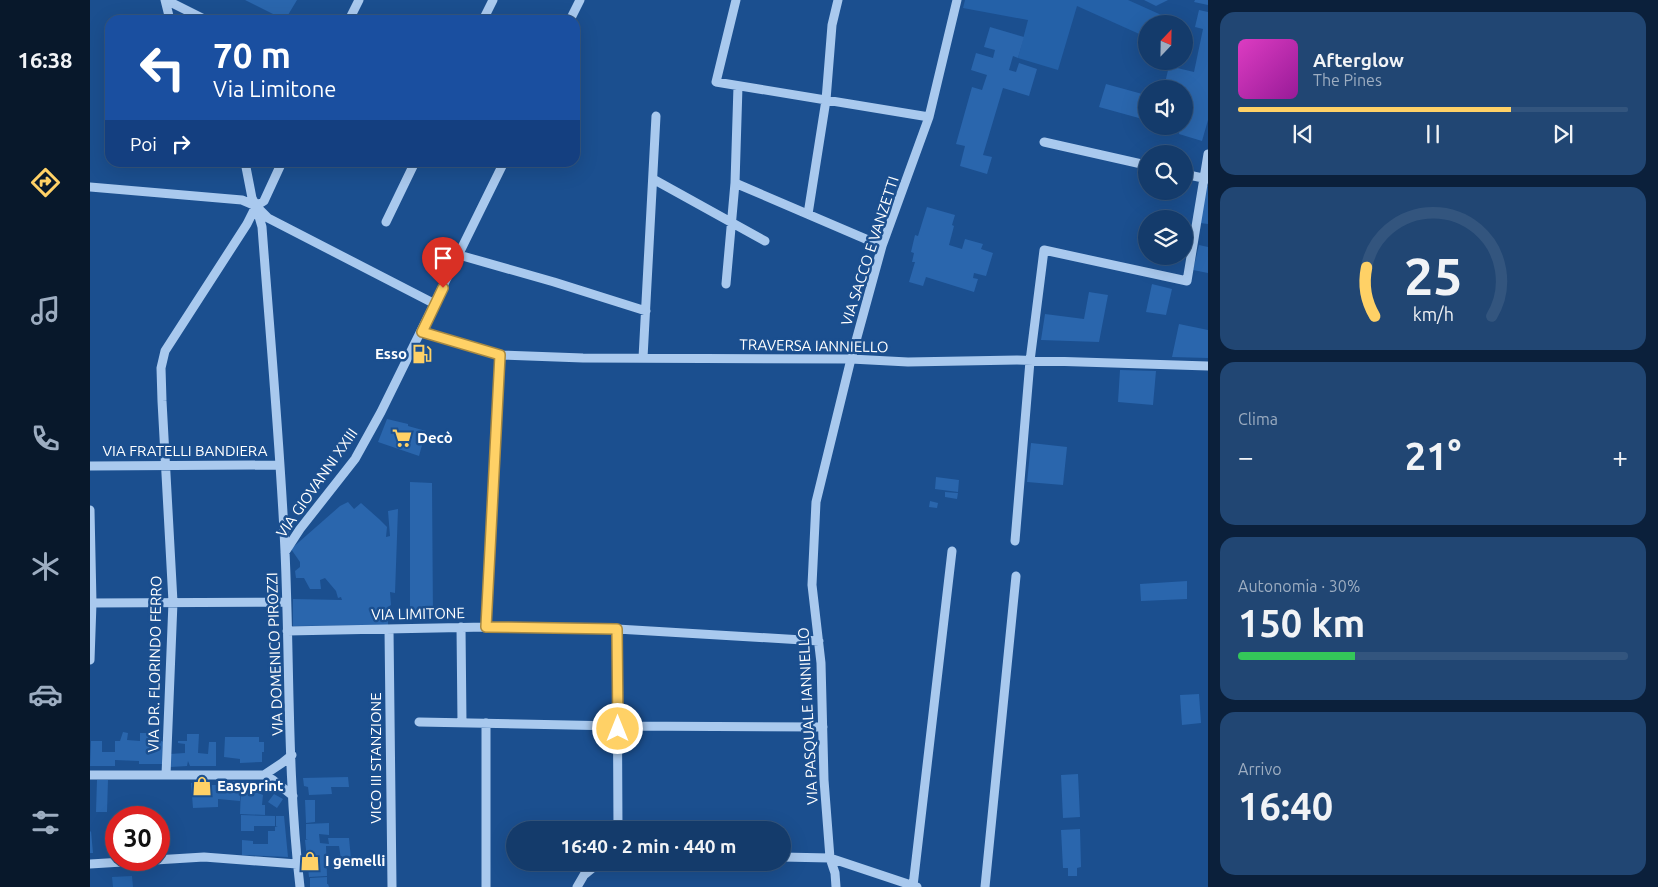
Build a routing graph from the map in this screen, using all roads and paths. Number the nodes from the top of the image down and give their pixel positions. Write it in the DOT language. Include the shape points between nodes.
graph roads {
  1 [pos="166,0"];
  2 [pos="359,0"];
  3 [pos="493,0"];
  4 [pos="580,0"];
  5 [pos="736,0"];
  6 [pos="838,0"];
  7 [pos="956,0"];
  8 [pos="169,15"];
  9 [pos="196,15"];
  10 [pos="352,15"];
  11 [pos="486,15"];
  12 [pos="572,15"];
  13 [pos="738,86"];
  14 [pos="826,100"];
  15 [pos="656,116"];
  16 [pos="929,117"];
  17 [pos="1044,142"];
  18 [pos="1208,154"];
  19 [pos="1138,163"];
  20 [pos="246,167"];
  21 [pos="280,167"];
  22 [pos="413,167"];
  23 [pos="499,167"];
  24 [pos="1193,176"];
  25 [pos="653,179"];
  26 [pos="1206,179"];
  27 [pos="735,183"];
  28 [pos="90,187"];
  29 [pos="256,206"];
  30 [pos="808,214"];
  31 [pos="386,222"];
  32 [pos="731,222"];
  33 [pos="765,241"];
  34 [pos="882,246"];
  35 [pos="459,255"];
  36 [pos="726,284"];
  37 [pos="435,304"];
  38 [pos="646,311"];
  39 [pos="422,332"];
  40 [pos="500,355"];
  41 [pos="643,358"];
  42 [pos="851,359"];
  43 [pos="1030,361"];
  44 [pos="1208,366"];
  45 [pos="164,464"];
  46 [pos="279,464"];
  47 [pos="90,466"];
  48 [pos="90,510"];
  49 [pos="1015,541"];
  50 [pos="814,543"];
  51 [pos="952,551"];
  52 [pos="285,552"];
  53 [pos="1016,576"];
  54 [pos="173,602"];
  55 [pos="286,602"];
  56 [pos="91,603"];
  57 [pos="461,627"];
  58 [pos="486,627"];
  59 [pos="389,629"];
  60 [pos="617,629"];
  61 [pos="287,631"];
  62 [pos="819,641"];
  63 [pos="90,660"];
  64 [pos="419,722"];
  65 [pos="462,723"];
  66 [pos="486,724"];
  67 [pos="618,726"];
  68 [pos="823,727"];
  69 [pos="292,755"];
  70 [pos="90,774"];
  71 [pos="166,775"];
  72 [pos="264,775"];
  73 [pos="292,776"];
  74 [pos="273,780"];
  75 [pos="293,796"];
  76 [pos="618,821"];
  77 [pos="791,856"];
  78 [pos="830,858"];
  79 [pos="90,864"];
  80 [pos="297,864"];
  81 [pos="589,871"];
  82 [pos="915,886"];
  83 [pos="300,887"];
  84 [pos="392,887"];
  85 [pos="486,887"];
  86 [pos="577,887"];
  87 [pos="836,887"];
  88 [pos="985,887"];
  1 -- 8 [label="street"];
  1 -- 9 [label="street"];
  2 -- 10 [label="street"];
  3 -- 11 [label="street"];
  4 -- 12 [label="street"];
  5 -- 13 [label="street" via="716,82"];
  6 -- 14 [label="street" via="832,25"];
  7 -- 16 [label="street, VIA SACCO E VANZETTI"];
  13 -- 14 [label="street"];
  13 -- 27 [label="street"];
  14 -- 16 [label="street"];
  14 -- 30 [label="street"];
  15 -- 25 [label="street"];
  16 -- 34 [label="street, VIA SACCO E VANZETTI"];
  17 -- 19 [label="street"];
  18 -- 26 [label="street"];
  20 -- 29 [label="street, VIA DOMENICO PIROZZI"];
  21 -- 29 [label="street, VIA DR. FLORINDO FERRO" via="264,201"];
  22 -- 31 [label="street"];
  23 -- 35 [label="street, VIA GIOVANNI XXIII"];
  24 -- 26 [label="street"];
  25 -- 32 [label="street"];
  25 -- 38 [label="street"];
  26 -- 43 [label="street" via="1186,281 1044,250"];
  27 -- 30 [label="street"];
  27 -- 32 [label="street"];
  28 -- 29 [label="street" via="242,200"];
  29 -- 37 [label="street" via="268,218"];
  29 -- 45 [label="street, VIA DR. FLORINDO FERRO" via="165,351 161,368"];
  29 -- 46 [label="street, VIA DOMENICO PIROZZI" via="262,227"];
  30 -- 34 [label="street"];
  32 -- 33 [label="street"];
  32 -- 36 [label="street"];
  34 -- 42 [label="street, VIA SACCO E VANZETTI"];
  35 -- 37 [label="street, VIA GIOVANNI XXIII"];
  35 -- 38 [label="street"];
  37 -- 39 [label="street, VIA GIOVANNI XXIII"];
  38 -- 41 [label="street"];
  39 -- 40 [label="street, TRAVERSA IANNIELLO"];
  39 -- 52 [label="street, VIA GIOVANNI XXIII" via="355,459"];
  40 -- 41 [label="street, TRAVERSA IANNIELLO"];
  40 -- 58 [label="street"];
  41 -- 42 [label="street, TRAVERSA IANNIELLO"];
  42 -- 43 [label="street, TRAVERSA IANNIELLO"];
  42 -- 50 [label="street, VIA SACCO E VANZETTI" via="816,502"];
  43 -- 44 [label="street, TRAVERSA IANNIELLO"];
  43 -- 49 [label="street"];
  45 -- 46 [label="street, VIA FRATELLI BANDIERA"];
  45 -- 47 [label="street, VIA FRATELLI BANDIERA"];
  45 -- 54 [label="street, VIA DR. FLORINDO FERRO"];
  46 -- 52 [label="street, VIA DOMENICO PIROZZI"];
  48 -- 56 [label="street"];
  50 -- 62 [label="street, VIA PASQUALE IANNIELLO" via="812,585"];
  51 -- 82 [label="street"];
  52 -- 55 [label="street, VIA DOMENICO PIROZZI"];
  53 -- 88 [label="street"];
  54 -- 55 [label="street"];
  54 -- 56 [label="street"];
  54 -- 71 [label="street, VIA DR. FLORINDO FERRO"];
  55 -- 61 [label="street, VIA DOMENICO PIROZZI"];
  56 -- 63 [label="street"];
  57 -- 58 [label="street, VIA LIMITONE"];
  57 -- 59 [label="street, VIA LIMITONE"];
  57 -- 65 [label="street"];
  58 -- 60 [label="street, VIA LIMITONE"];
  59 -- 61 [label="street, VIA LIMITONE"];
  59 -- 84 [label="street, VICO III STANZIONE"];
  60 -- 62 [label="street, VIA LIMITONE"];
  60 -- 67 [label="street"];
  61 -- 69 [label="street, VIA DOMENICO PIROZZI"];
  62 -- 68 [label="street, VIA PASQUALE IANNIELLO"];
  64 -- 65 [label="street"];
  65 -- 66 [label="street"];
  66 -- 67 [label="street"];
  66 -- 85 [label="street"];
  67 -- 68 [label="street"];
  67 -- 76 [label="street"];
  68 -- 78 [label="street, VIA PASQUALE IANNIELLO"];
  69 -- 72 [label="street"];
  69 -- 73 [label="street"];
  70 -- 71 [label="street"];
  71 -- 72 [label="street"];
  72 -- 74 [label="street"];
  73 -- 74 [label="street" via="286,780"];
  73 -- 75 [label="street"];
  74 -- 75 [label="street"];
  75 -- 80 [label="street"];
  77 -- 78 [label="street"];
  78 -- 82 [label="street"];
  78 -- 87 [label="street, VIA PASQUALE IANNIELLO"];
  79 -- 80 [label="street" via="204,857"];
  80 -- 83 [label="street"];
  81 -- 86 [label="street"];
}
